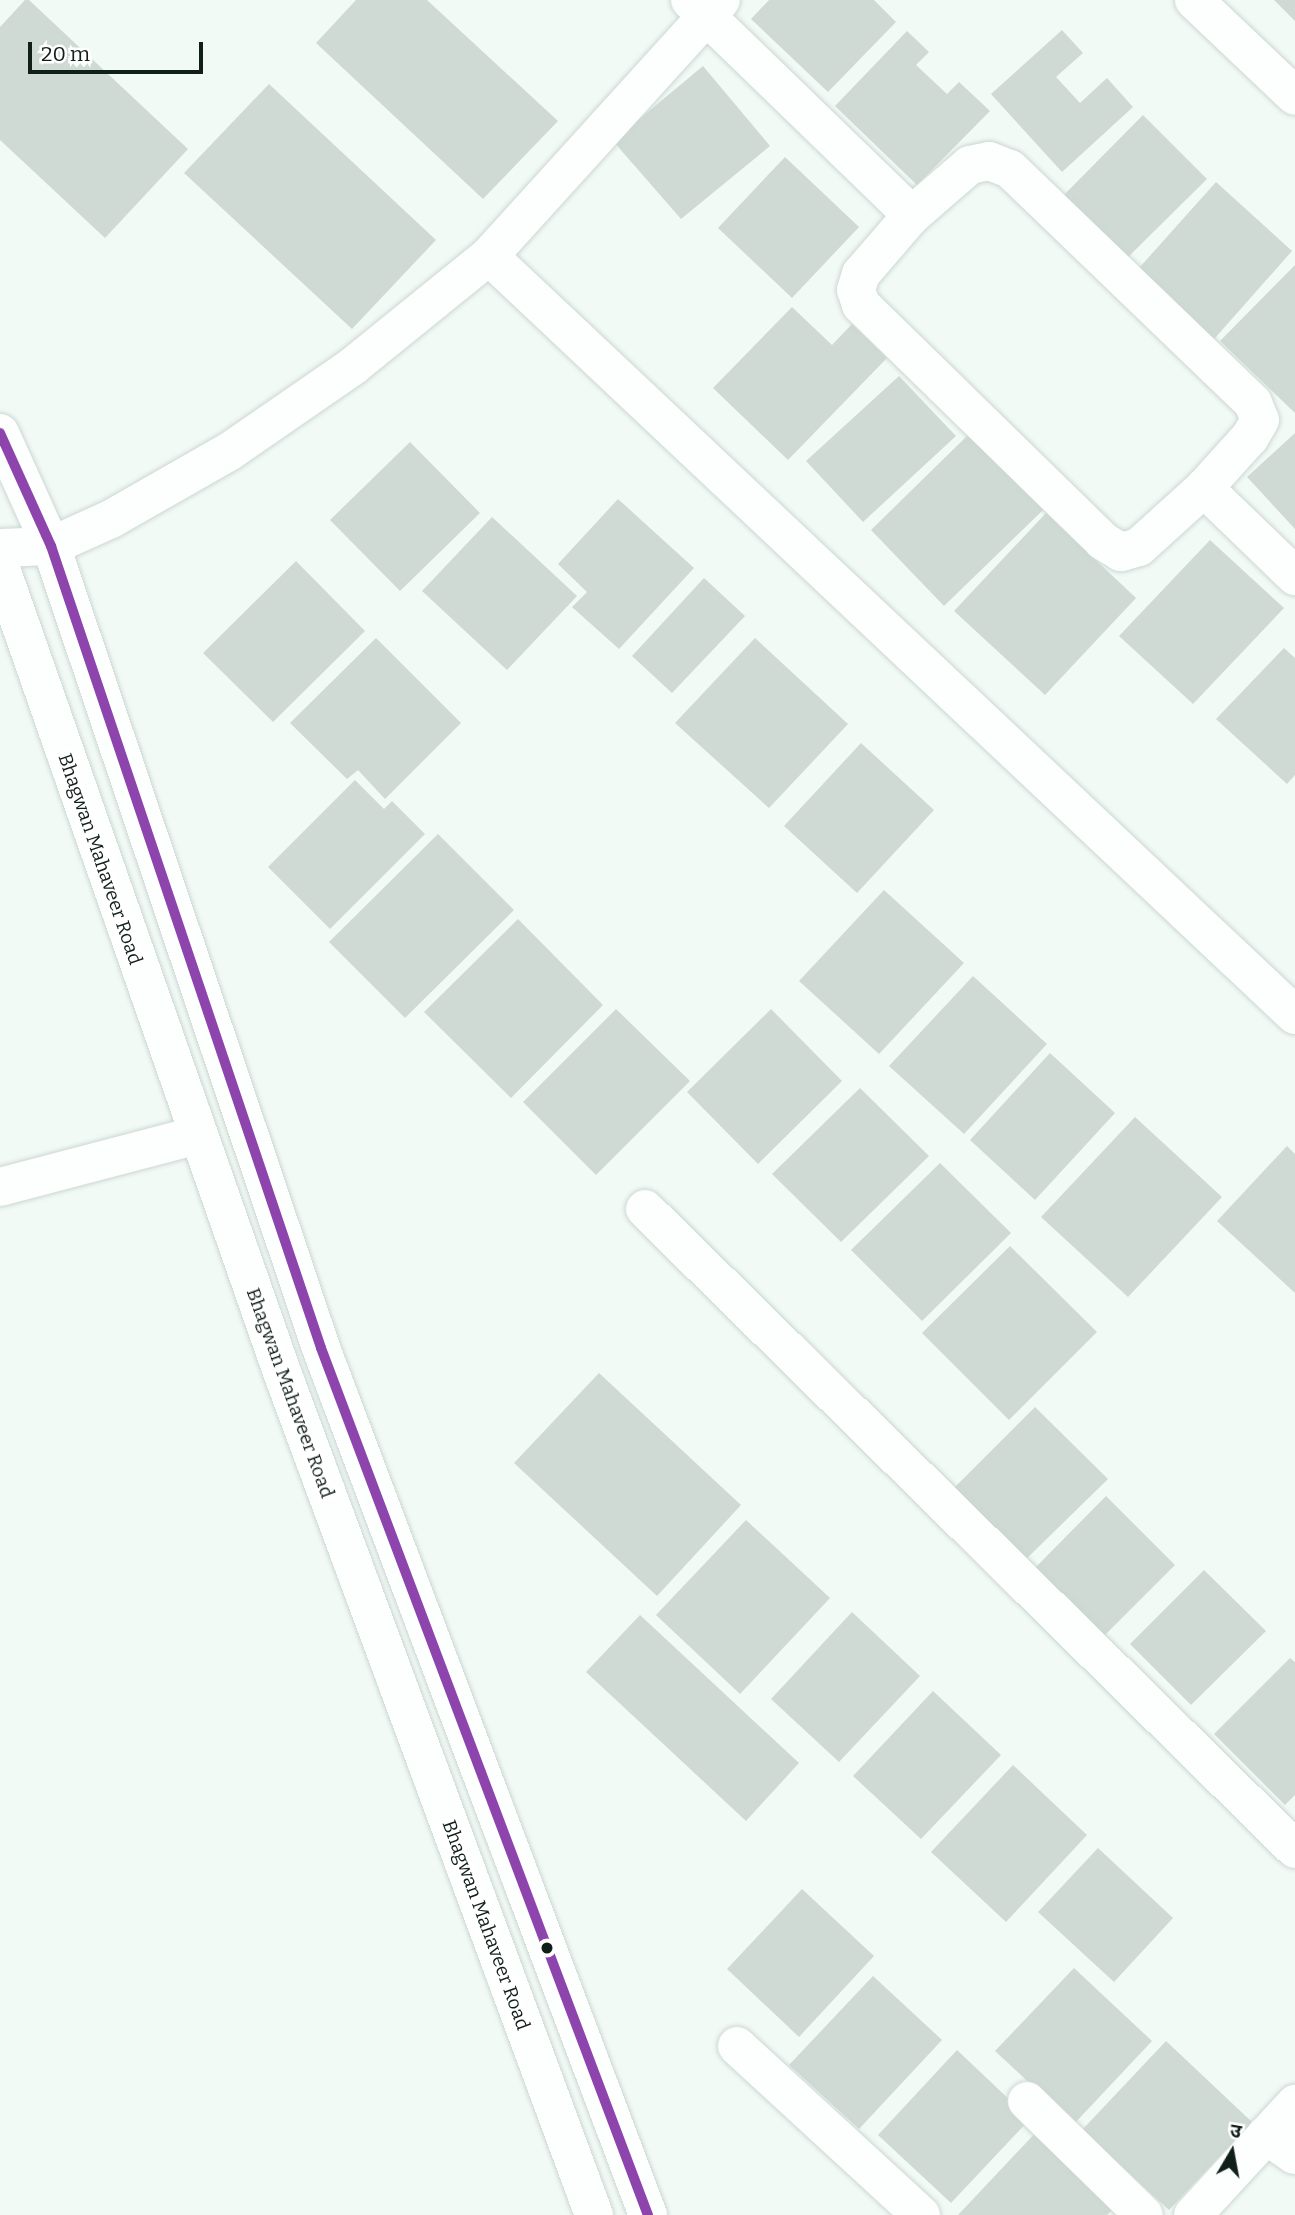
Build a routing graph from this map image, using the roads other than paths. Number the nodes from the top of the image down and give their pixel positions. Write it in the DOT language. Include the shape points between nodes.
graph roads {
  1 [pos="1194,0"];
  2 [pos="706,5"];
  3 [pos="1295,96"];
  4 [pos="912,215"];
  5 [pos="489,256"];
  6 [pos="0,433"];
  7 [pos="1204,488"];
  8 [pos="51,546"];
  9 [pos="0,548"];
  10 [pos="0,566"];
  11 [pos="1295,576"];
  12 [pos="1295,1015"];
  13 [pos="198,1135"];
  14 [pos="0,1187"];
  15 [pos="645,1209"];
  16 [pos="1295,1849"];
  17 [pos="737,2046"];
  18 [pos="1027,2101"];
  19 [pos="1295,2104"];
  20 [pos="1281,2145"];
  21 [pos="594,2215"];
  22 [pos="648,2215"];
  23 [pos="921,2215"];
  24 [pos="1144,2215"];
  25 [pos="1193,2215"];
  1 -- 3 [label="street"];
  2 -- 4 [label="street"];
  2 -- 5 [label="street"];
  4 -- 7 [label="street" via="970,165 989,161 1010,169 1253,403 1260,420 1250,438"];
  4 -- 7 [label="street" via="861,274 856,289 861,305 1103,541 1121,552 1139,547"];
  5 -- 8 [label="street" via="352,366 230,451 111,519"];
  5 -- 12 [label="street"];
  6 -- 8 [label="street"];
  7 -- 11 [label="street"];
  8 -- 9 [label="street"];
  8 -- 22 [label="street" via="321,1348"];
  10 -- 13 [label="street, Bhagwan Mahaveer Road"];
  13 -- 14 [label="street"];
  13 -- 21 [label="street, Bhagwan Mahaveer Road"];
  15 -- 16 [label="street"];
  17 -- 23 [label="street"];
  18 -- 24 [label="street"];
  19 -- 20 [label="street"];
  20 -- 25 [label="street"];
}
